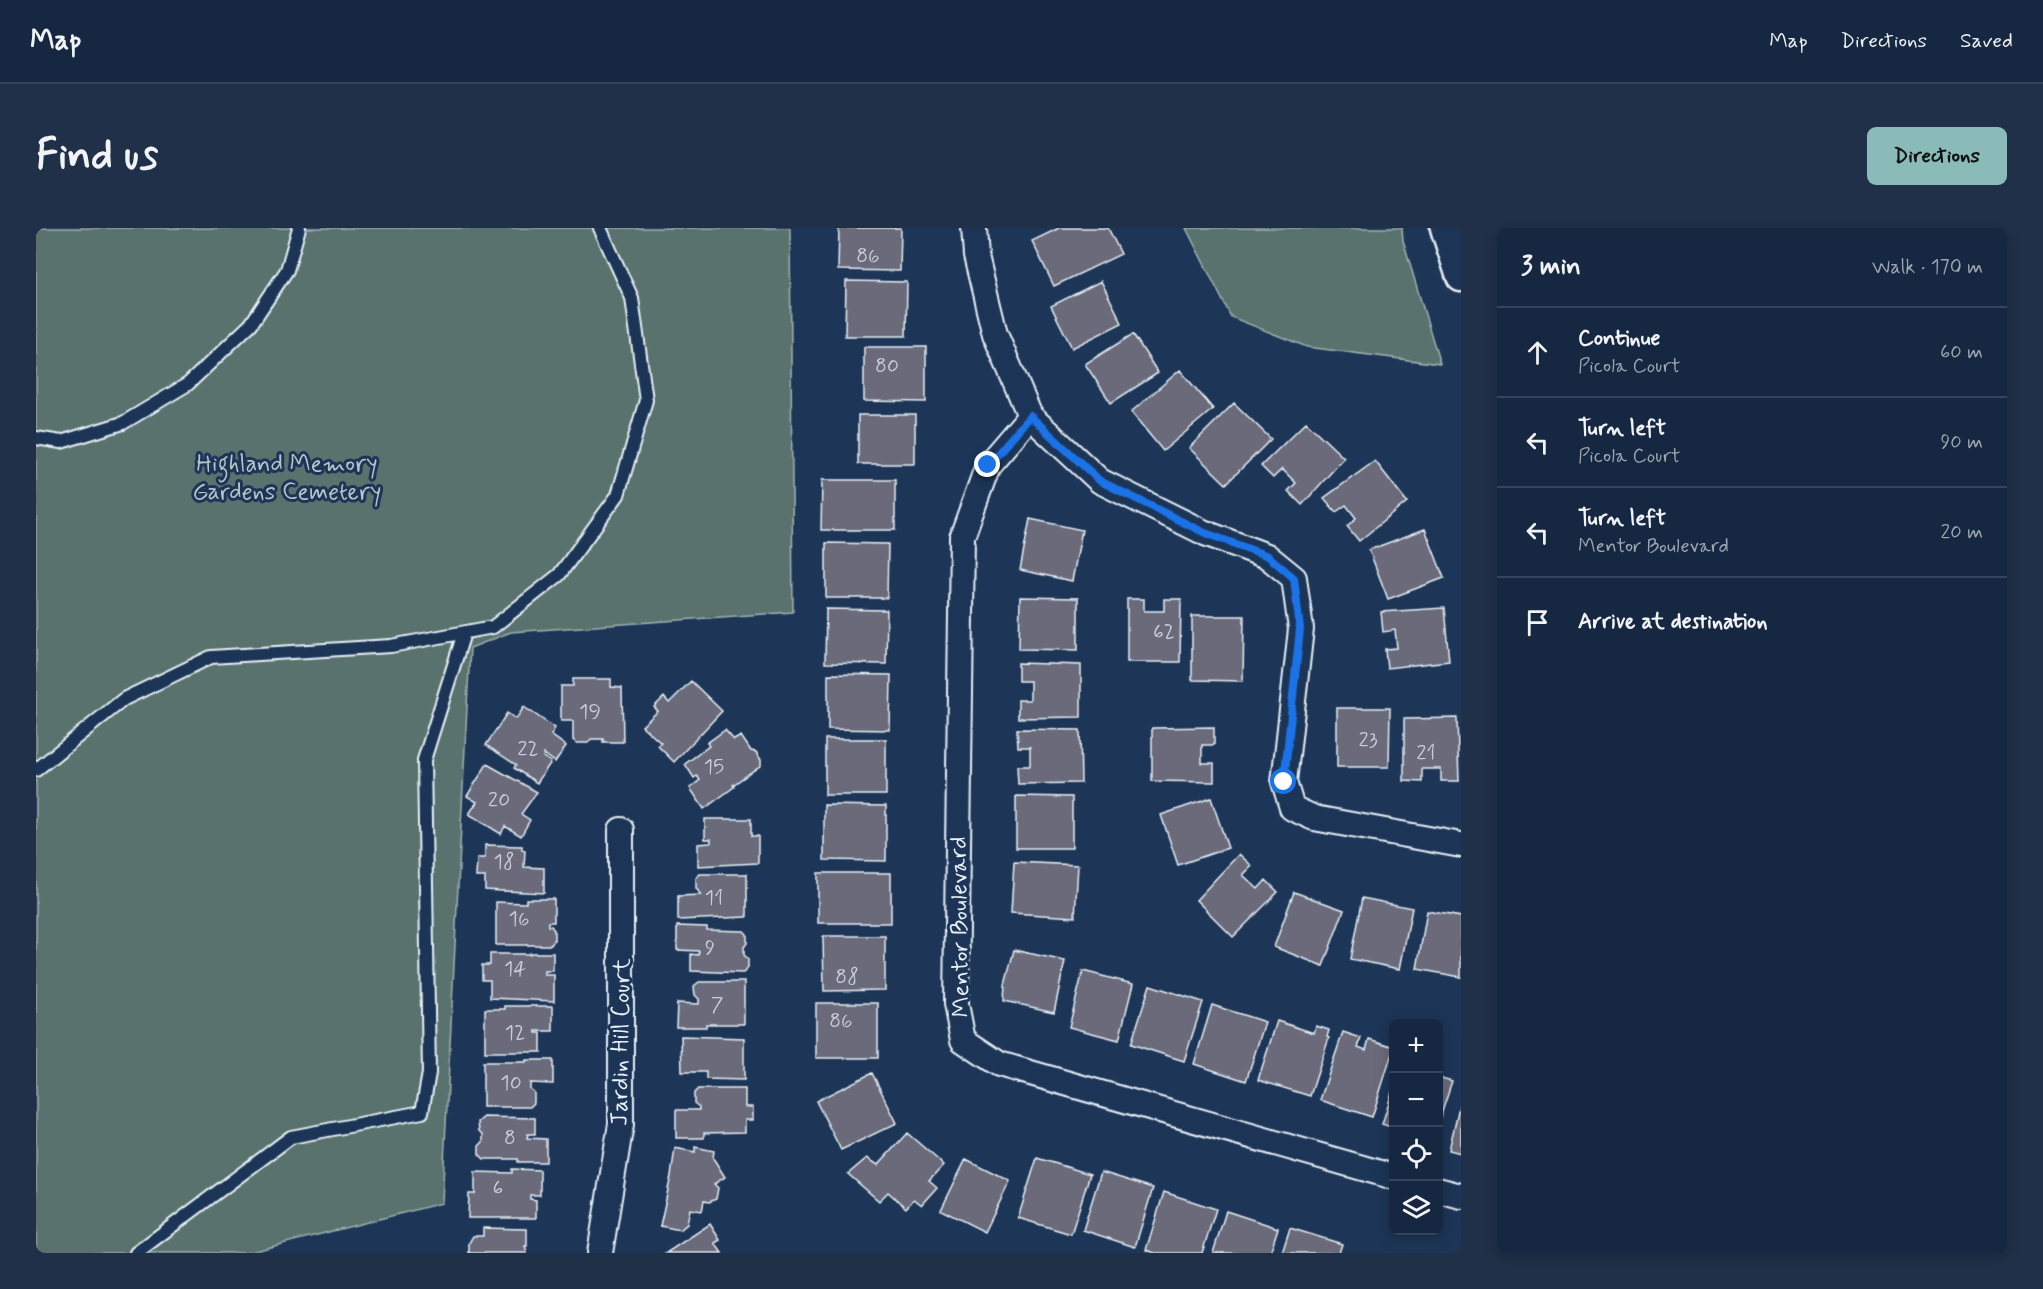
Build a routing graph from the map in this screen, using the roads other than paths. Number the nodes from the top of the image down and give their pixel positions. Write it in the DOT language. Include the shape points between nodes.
graph roads {
  1 [pos="299,228"];
  2 [pos="600,228"];
  3 [pos="974,228"];
  4 [pos="1445,228"];
  5 [pos="1461,277"];
  6 [pos="1030,416"];
  7 [pos="36,438"];
  8 [pos="464,633"];
  9 [pos="36,770"];
  10 [pos="621,830"];
  11 [pos="1461,845"];
  12 [pos="1389,1176"];
  13 [pos="1443,1191"];
  14 [pos="1461,1196"];
  15 [pos="136,1253"];
  16 [pos="600,1253"];
  1 -- 7 [label="lane" via="287,270 251,324 188,384 123,423 61,442"];
  2 -- 8 [label="lane" via="632,298 646,400 618,495 559,575 494,627"];
  3 -- 6 [label="street" via="976,256 994,334"];
  4 -- 5 [label="street"];
  6 -- 11 [label="street" via="1100,481 1205,533 1268,556 1294,578 1300,629 1284,782 1292,808 1314,818"];
  6 -- 12 [label="street, Mentor Boulevard" via="988,465 962,537 956,1004 963,1040 999,1064"];
  8 -- 9 [label="lane" via="392,646 211,657 124,699"];
  8 -- 15 [label="lane" via="424,760 429,1072 422,1112 291,1137"];
  10 -- 16 [label="street, Jardin Hill Court" via="621,1124"];
  13 -- 14 [label="street"];
}
